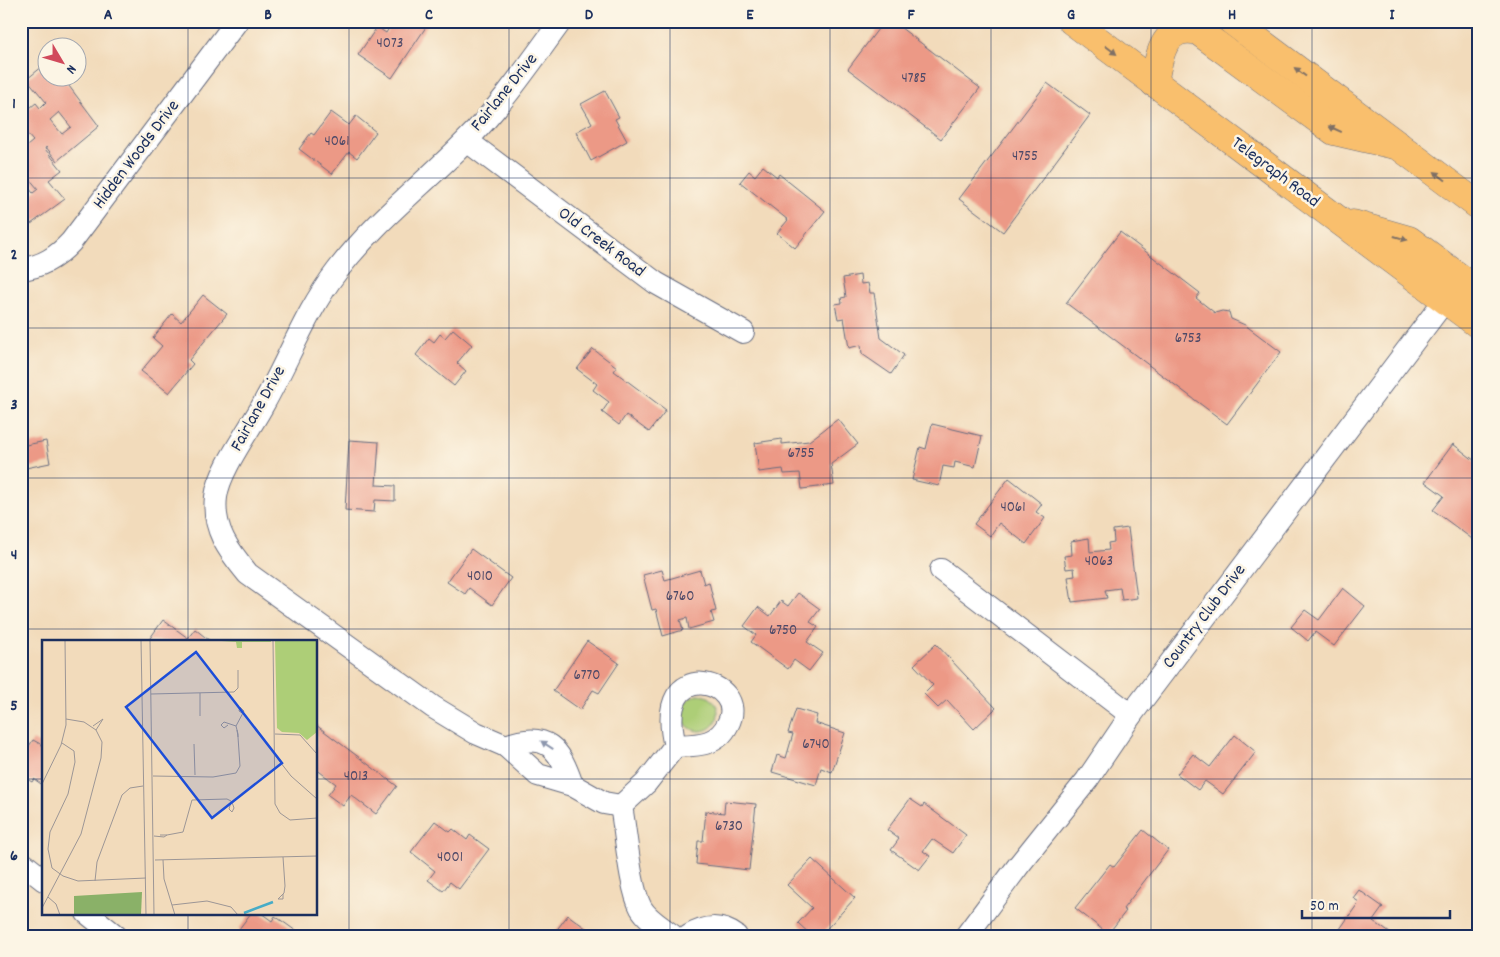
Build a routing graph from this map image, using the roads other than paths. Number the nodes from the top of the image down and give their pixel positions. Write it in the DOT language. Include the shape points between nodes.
graph roads {
  1 [pos="238,21"];
  2 [pos="561,21"];
  3 [pos="1072,21"];
  4 [pos="1232,21"];
  5 [pos="1154,82"];
  6 [pos="466,140"];
  7 [pos="1399,146"];
  8 [pos="1479,206"];
  9 [pos="1338,220"];
  10 [pos="21,269"];
  11 [pos="1479,292"];
  12 [pos="1445,300"];
  13 [pos="1479,325"];
  14 [pos="743,332"];
  15 [pos="940,570"];
  16 [pos="1131,715"];
  17 [pos="506,746"];
  18 [pos="676,746"];
  19 [pos="572,785"];
  20 [pos="621,806"];
  21 [pos="21,862"];
  22 [pos="42,878"];
  23 [pos="88,914"];
  24 [pos="116,936"];
  25 [pos="673,936"];
  26 [pos="689,936"];
  27 [pos="736,936"];
  28 [pos="966,936"];
  1 -- 10 [label="street, Hidden Woods Drive" via="71,242 59,255 45,263"];
  2 -- 6 [label="street, Fairlane Drive" via="494,109"];
  3 -- 5 [label="highway, Telegraph Road, one-way"];
  7 -- 4 [label="highway, one-way"];
  7 -- 5 [label="highway, one-way" via="1334,131 1198,31 1182,30 1170,37 1162,50"];
  5 -- 9 [label="highway, Telegraph Road"];
  6 -- 14 [label="street, Old Creek Road" via="656,283"];
  6 -- 17 [label="street, Fairlane Drive" via="388,212 316,300 266,402 223,474 216,496 216,519 232,555 269,591 433,707"];
  8 -- 7 [label="highway, one-way"];
  9 -- 11 [label="highway, one-way" via="1409,240"];
  9 -- 12 [label="highway, Telegraph Road"];
  12 -- 13 [label="highway, Telegraph Road"];
  12 -- 16 [label="street, Country Club Drive"];
  15 -- 16 [label="street"];
  16 -- 28 [label="street, Country Club Drive" via="1087,780"];
  17 -- 19 [label="street, Fairlane Drive" via="538,776"];
  19 -- 17 [label="street, one-way" via="563,760 543,741 535,739"];
  18 -- 20 [label="street" via="646,783"];
  19 -- 20 [label="street, Fairlane Drive" via="604,803"];
  20 -- 25 [label="street" via="638,900 648,916"];
  21 -- 22 [label="street"];
  23 -- 24 [label="street"];
  26 -- 27 [label="street" via="716,928"];
}
